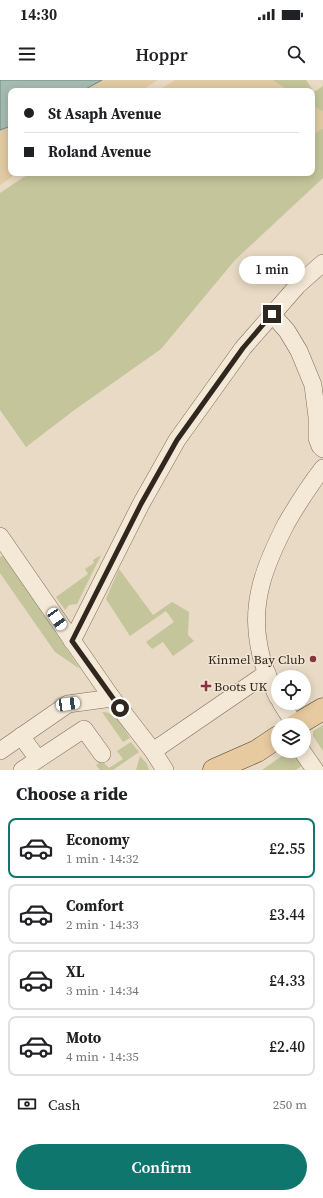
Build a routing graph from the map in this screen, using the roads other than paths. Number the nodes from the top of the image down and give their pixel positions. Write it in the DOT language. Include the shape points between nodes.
graph roads {
  1 [pos="323,263"];
  2 [pos="272,314"];
  3 [pos="323,449"];
  4 [pos="323,468"];
  5 [pos="0,536"];
  6 [pos="72,641"];
  7 [pos="267,673"];
  8 [pos="271,682"];
  9 [pos="112,698"];
  10 [pos="323,710"];
  11 [pos="309,718"];
  12 [pos="21,736"];
  13 [pos="271,742"];
  14 [pos="0,751"];
  15 [pos="153,751"];
  16 [pos="257,751"];
  17 [pos="102,754"];
  18 [pos="307,758"];
  19 [pos="38,759"];
  20 [pos="22,770"];
  21 [pos="165,770"];
  22 [pos="214,770"];
  23 [pos="231,770"];
  24 [pos="240,770"];
  25 [pos="315,770"];
  1 -- 2 [label="street" via="298,285"];
  2 -- 3 [label="street" via="287,331 299,351 313,385 317,438"];
  2 -- 6 [label="street" via="243,348 177,440 141,504"];
  4 -- 7 [label="street" via="296,507 265,569 256,617 258,646"];
  5 -- 6 [label="street"];
  6 -- 9 [label="street"];
  7 -- 8 [label="street"];
  7 -- 15 [label="street"];
  9 -- 12 [label="street" via="68,704"];
  9 -- 15 [label="street"];
  10 -- 11 [label="main road"];
  12 -- 14 [label="street"];
  12 -- 19 [label="street"];
  13 -- 16 [label="main road"];
  15 -- 21 [label="street"];
  16 -- 22 [label="main road"];
  16 -- 23 [label="main road"];
  16 -- 24 [label="main road"];
  17 -- 19 [label="street" via="84,729"];
  18 -- 25 [label="street"];
  19 -- 20 [label="street"];
}
